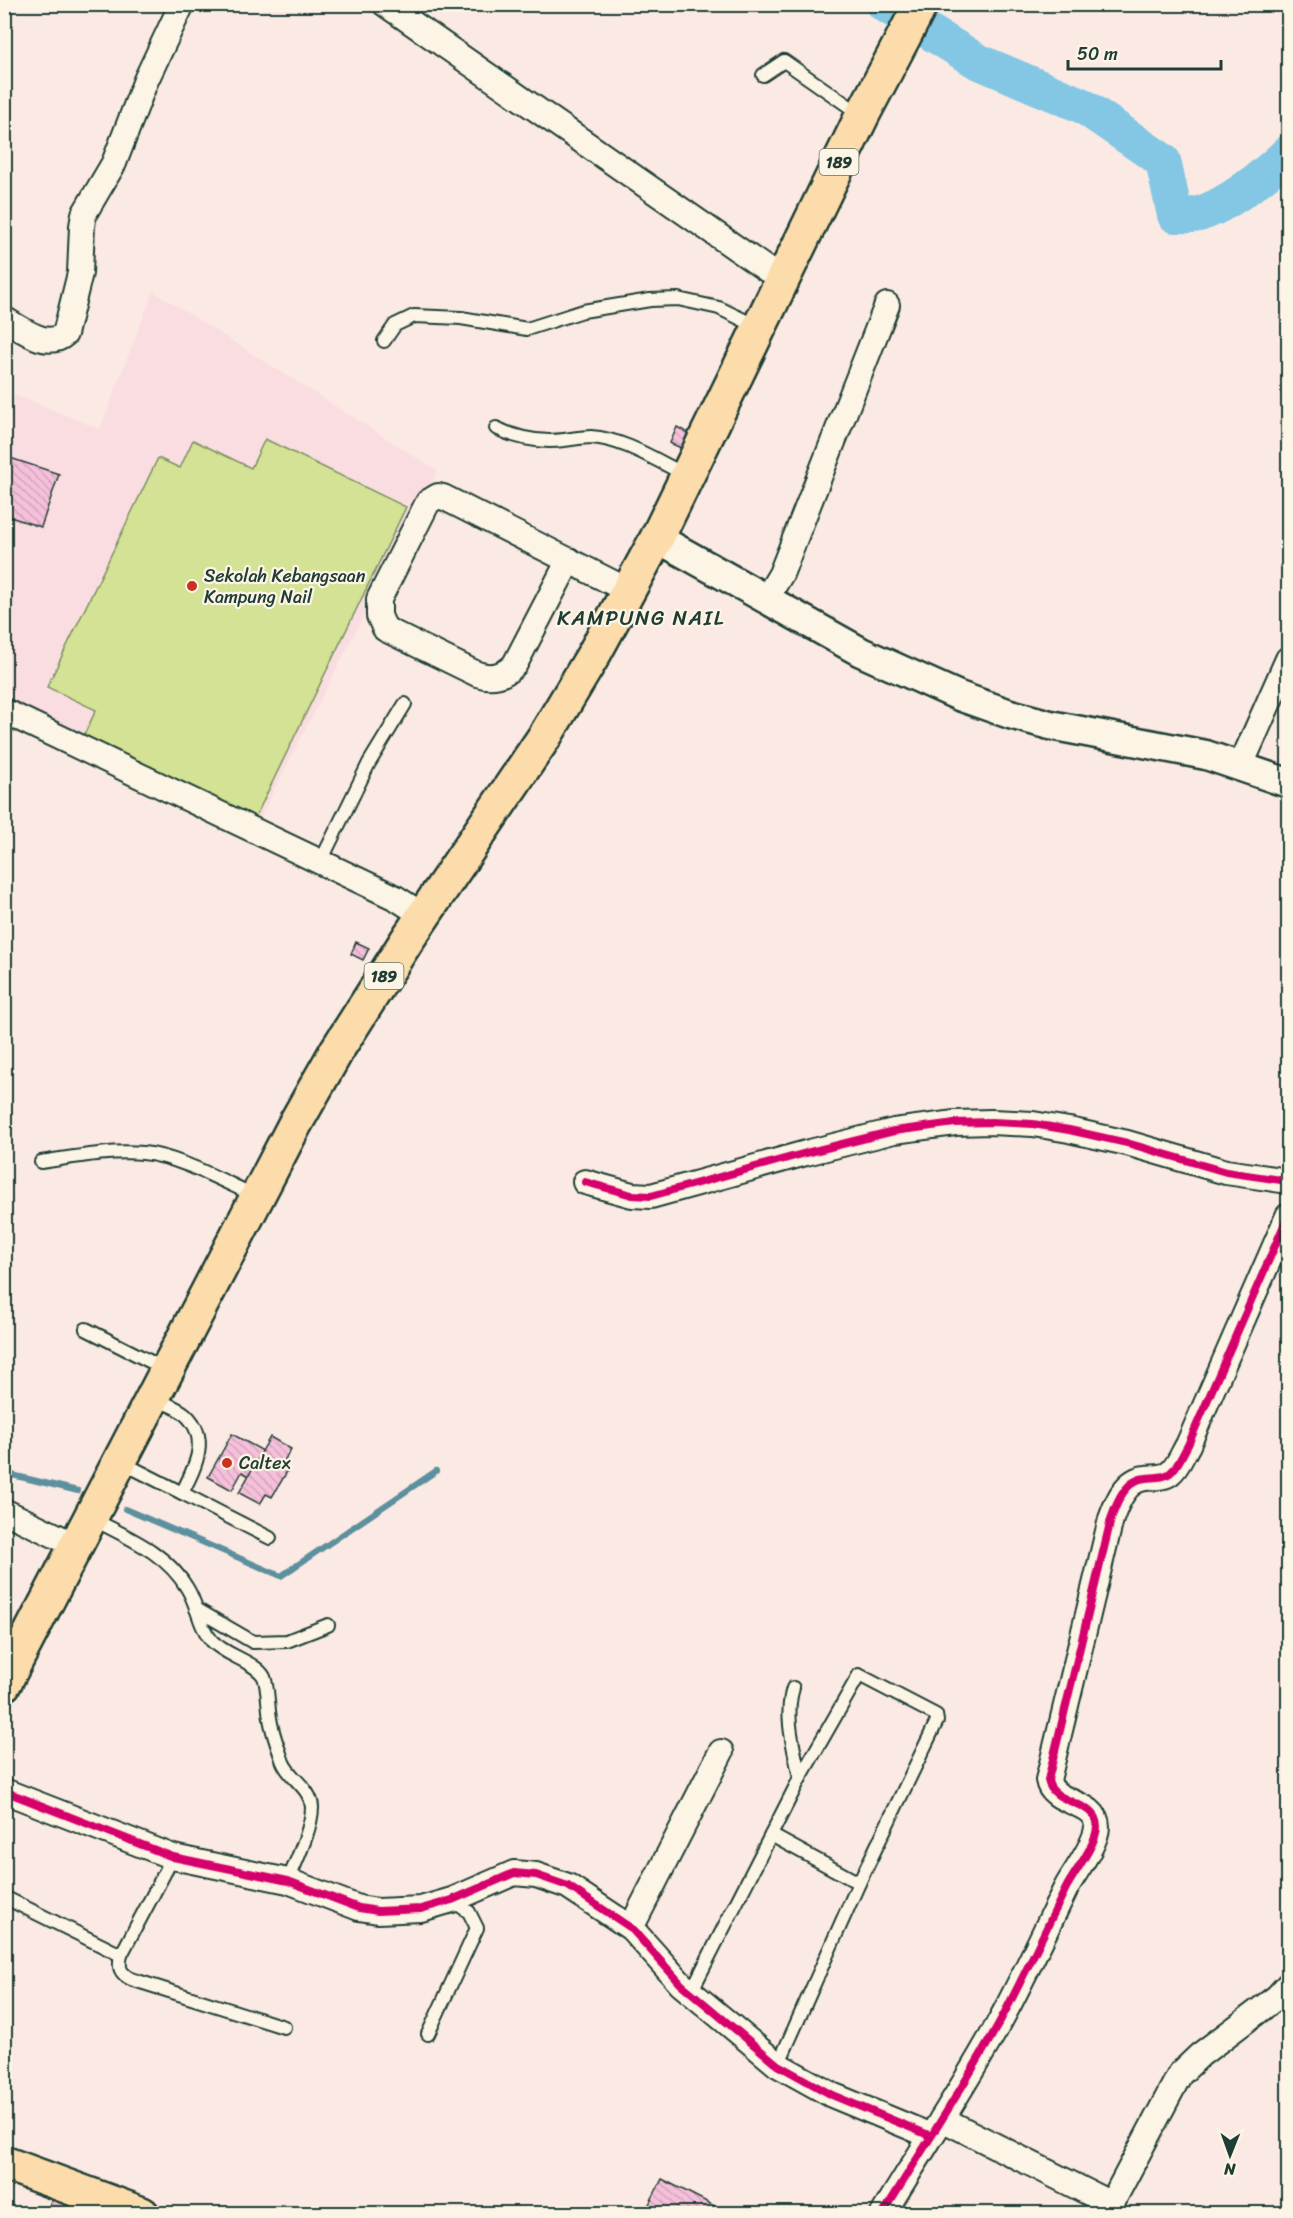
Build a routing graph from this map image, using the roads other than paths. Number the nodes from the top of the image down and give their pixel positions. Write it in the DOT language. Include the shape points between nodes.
graph roads {
  1 [pos="182,4"];
  2 [pos="385,4"];
  3 [pos="921,4"];
  4 [pos="763,75"];
  5 [pos="862,116"];
  6 [pos="782,280"];
  7 [pos="887,305"];
  8 [pos="4,319"];
  9 [pos="759,327"];
  10 [pos="384,341"];
  11 [pos="496,428"];
  12 [pos="687,475"];
  13 [pos="657,538"];
  14 [pos="568,560"];
  15 [pos="629,591"];
  16 [pos="766,599"];
  17 [pos="1288,659"];
  18 [pos="405,704"];
  19 [pos="4,711"];
  20 [pos="1241,765"];
  21 [pos="1288,783"];
  22 [pos="320,862"];
  23 [pos="424,916"];
  24 [pos="41,1162"];
  25 [pos="1288,1180"];
  26 [pos="585,1182"];
  27 [pos="257,1197"];
  28 [pos="1288,1216"];
  29 [pos="86,1329"];
  30 [pos="161,1384"];
  31 [pos="121,1462"];
  32 [pos="182,1493"];
  33 [pos="4,1511"];
  34 [pos="84,1532"];
  35 [pos="270,1538"];
  36 [pos="196,1609"];
  37 [pos="328,1625"];
  38 [pos="4,1684"];
  39 [pos="794,1688"];
  40 [pos="721,1752"];
  41 [pos="800,1778"];
  42 [pos="4,1791"];
  43 [pos="771,1835"];
  44 [pos="173,1857"];
  45 [pos="288,1881"];
  46 [pos="859,1883"];
  47 [pos="4,1897"];
  48 [pos="452,1900"];
  49 [pos="631,1928"];
  50 [pos="121,1955"];
  51 [pos="1288,1984"];
  52 [pos="691,1992"];
  53 [pos="284,2027"];
  54 [pos="428,2034"];
  55 [pos="778,2065"];
  56 [pos="936,2127"];
  57 [pos="4,2163"];
  58 [pos="1109,2209"];
  59 [pos="142,2214"];
  60 [pos="884,2214"];
  1 -- 8 [label="street" via="146,80 114,163 84,214 80,273 65,334 60,339 45,340"];
  2 -- 6 [label="street"];
  3 -- 5 [label="main road, 189"];
  4 -- 5 [label="lane" via="784,61"];
  5 -- 6 [label="main road, 189"];
  6 -- 9 [label="main road, 189"];
  7 -- 16 [label="street" via="780,574"];
  9 -- 10 [label="lane" via="719,308 678,299 650,300 583,310 527,329 461,318 414,316 395,325"];
  9 -- 12 [label="main road, 189"];
  11 -- 12 [label="lane" via="534,441 591,437 606,440"];
  12 -- 13 [label="main road, 189"];
  13 -- 15 [label="main road, 189"];
  13 -- 16 [label="street"];
  14 -- 14 [label="street" via="438,496 429,502 379,599 379,616 385,629 477,674 498,676 515,664"];
  14 -- 15 [label="street"];
  15 -- 23 [label="main road, 189" via="544,736"];
  16 -- 20 [label="street" via="861,652 1010,714"];
  17 -- 20 [label="street"];
  18 -- 22 [label="lane" via="369,763"];
  19 -- 22 [label="street"];
  20 -- 21 [label="street"];
  22 -- 23 [label="street" via="396,898"];
  23 -- 27 [label="main road, 189" via="337,1050"];
  24 -- 27 [label="lane" via="144,1153 171,1159"];
  25 -- 26 [label="street" via="1226,1172 1069,1130 991,1122 894,1131 651,1196"];
  27 -- 30 [label="main road, 189"];
  28 -- 56 [label="street" via="1188,1445 1171,1473 1143,1478 1130,1485 1110,1519 1048,1780 1054,1793 1093,1815 1097,1829 1005,2012"];
  29 -- 30 [label="lane"];
  30 -- 31 [label="main road, 189"];
  30 -- 32 [label="lane" via="200,1439 194,1468"];
  31 -- 32 [label="lane"];
  31 -- 34 [label="main road, 189"];
  32 -- 35 [label="lane"];
  33 -- 34 [label="street"];
  34 -- 36 [label="lane" via="129,1536 153,1551 175,1571"];
  34 -- 38 [label="main road, 189"];
  36 -- 37 [label="lane" via="253,1642 288,1641"];
  36 -- 45 [label="lane" via="211,1640 264,1677 271,1721 284,1764 311,1803 309,1824"];
  39 -- 41 [label="lane" via="789,1711"];
  40 -- 49 [label="street"];
  41 -- 43 [label="lane"];
  41 -- 46 [label="lane" via="859,1676 938,1717"];
  42 -- 44 [label="street"];
  43 -- 46 [label="lane"];
  43 -- 52 [label="lane"];
  44 -- 45 [label="street"];
  44 -- 50 [label="lane"];
  45 -- 48 [label="street" via="359,1908 378,1911 421,1909"];
  46 -- 55 [label="lane"];
  47 -- 50 [label="lane"];
  48 -- 49 [label="street" via="514,1873 536,1875 568,1886"];
  48 -- 54 [label="lane" via="469,1912 477,1928"];
  49 -- 52 [label="street"];
  50 -- 53 [label="lane" via="120,1971 131,1979"];
  51 -- 58 [label="street" via="1180,2074"];
  52 -- 55 [label="street"];
  55 -- 56 [label="street" via="832,2096"];
  56 -- 58 [label="street"];
  56 -- 60 [label="street"];
  57 -- 59 [label="main road"];
}
